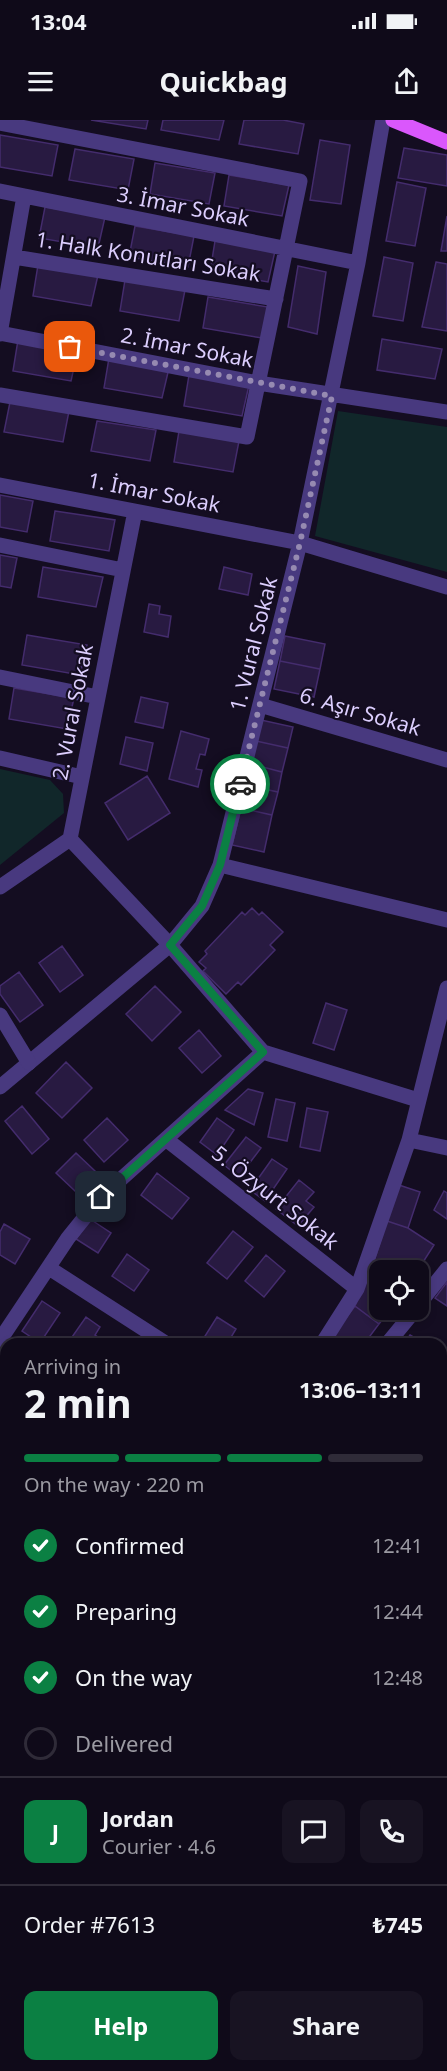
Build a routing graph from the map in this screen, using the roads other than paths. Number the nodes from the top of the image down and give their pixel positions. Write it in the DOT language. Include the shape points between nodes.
graph roads {
  1 [pos="383,120"];
  2 [pos="393,120"];
  3 [pos="0,123"];
  4 [pos="447,142"];
  5 [pos="0,191"];
  6 [pos="24,196"];
  7 [pos="286,249"];
  8 [pos="14,258"];
  9 [pos="358,263"];
  10 [pos="276,299"];
  11 [pos="0,334"];
  12 [pos="258,383"];
  13 [pos="0,395"];
  14 [pos="332,396"];
  15 [pos="447,412"];
  16 [pos="0,484"];
  17 [pos="135,511"];
  18 [pos="300,543"];
  19 [pos="0,545"];
  20 [pos="123,570"];
  21 [pos="447,587"];
  22 [pos="0,677"];
  23 [pos="98,697"];
  24 [pos="260,705"];
  25 [pos="0,758"];
  26 [pos="447,760"];
  27 [pos="82,777"];
  28 [pos="70,839"];
  29 [pos="220,865"];
  30 [pos="0,887"];
  31 [pos="447,920"];
  32 [pos="170,945"];
  33 [pos="447,988"];
  34 [pos="0,1015"];
  35 [pos="263,1052"];
  36 [pos="29,1063"];
  37 [pos="0,1088"];
  38 [pos="418,1101"];
  39 [pos="167,1140"];
  40 [pos="409,1140"];
  41 [pos="447,1148"];
  42 [pos="49,1268"];
  43 [pos="447,1269"];
  44 [pos="357,1289"];
  45 [pos="429,1291"];
  46 [pos="407,1320"];
  47 [pos="1,1338"];
  48 [pos="157,1338"];
  49 [pos="326,1338"];
  50 [pos="392,1338"];
  1 -- 9 [label="street, 1. Vural Sokak"];
  2 -- 4 [label="main road"];
  3 -- 7 [label="street" via="300,181"];
  5 -- 6 [label="street, 3. İmar Sokak"];
  6 -- 7 [label="street, 3. İmar Sokak"];
  6 -- 8 [label="street"];
  7 -- 9 [label="street, 3. İmar Sokak"];
  7 -- 10 [label="street"];
  8 -- 10 [label="street, 1. Halk Konutları Sokak"];
  8 -- 11 [label="street"];
  9 -- 14 [label="street, 1. Vural Sokak"];
  10 -- 12 [label="street"];
  11 -- 12 [label="street, 2. İmar Sokak"];
  12 -- 13 [label="street" via="247,437"];
  12 -- 14 [label="street, 2. İmar Sokak"];
  14 -- 15 [label="street, 2. İmar Sokak"];
  14 -- 18 [label="street, 1. Vural Sokak"];
  16 -- 17 [label="street, 1. İmar Sokak"];
  17 -- 18 [label="street, 1. İmar Sokak"];
  17 -- 20 [label="street, 2. Vural Sokak"];
  18 -- 21 [label="street, 1. İmar Sokak"];
  18 -- 24 [label="street, 1. Vural Sokak"];
  19 -- 20 [label="street"];
  20 -- 23 [label="street, 2. Vural Sokak"];
  22 -- 23 [label="street"];
  23 -- 27 [label="street, 2. Vural Sokak"];
  24 -- 26 [label="street, 6. Aşır Sokak"];
  24 -- 29 [label="street, 1. Vural Sokak"];
  25 -- 27 [label="street"];
  27 -- 28 [label="street, 2. Vural Sokak"];
  28 -- 30 [label="street"];
  28 -- 32 [label="street"];
  29 -- 31 [label="street"];
  29 -- 32 [label="street, 1. Vural Sokak" via="202,906"];
  32 -- 35 [label="street"];
  32 -- 36 [label="street, 1. Vural Sokak"];
  33 -- 38 [label="street"];
  34 -- 36 [label="street"];
  35 -- 38 [label="street"];
  35 -- 39 [label="street"];
  36 -- 37 [label="street, 1. Vural Sokak"];
  38 -- 40 [label="street"];
  39 -- 42 [label="street" via="101,1197"];
  39 -- 44 [label="street, 5. Özyurt Sokak"];
  40 -- 41 [label="street"];
  40 -- 44 [label="street"];
  42 -- 47 [label="street"];
  42 -- 48 [label="street"];
  43 -- 45 [label="street"];
  44 -- 49 [label="street"];
  46 -- 50 [label="street"];
}
